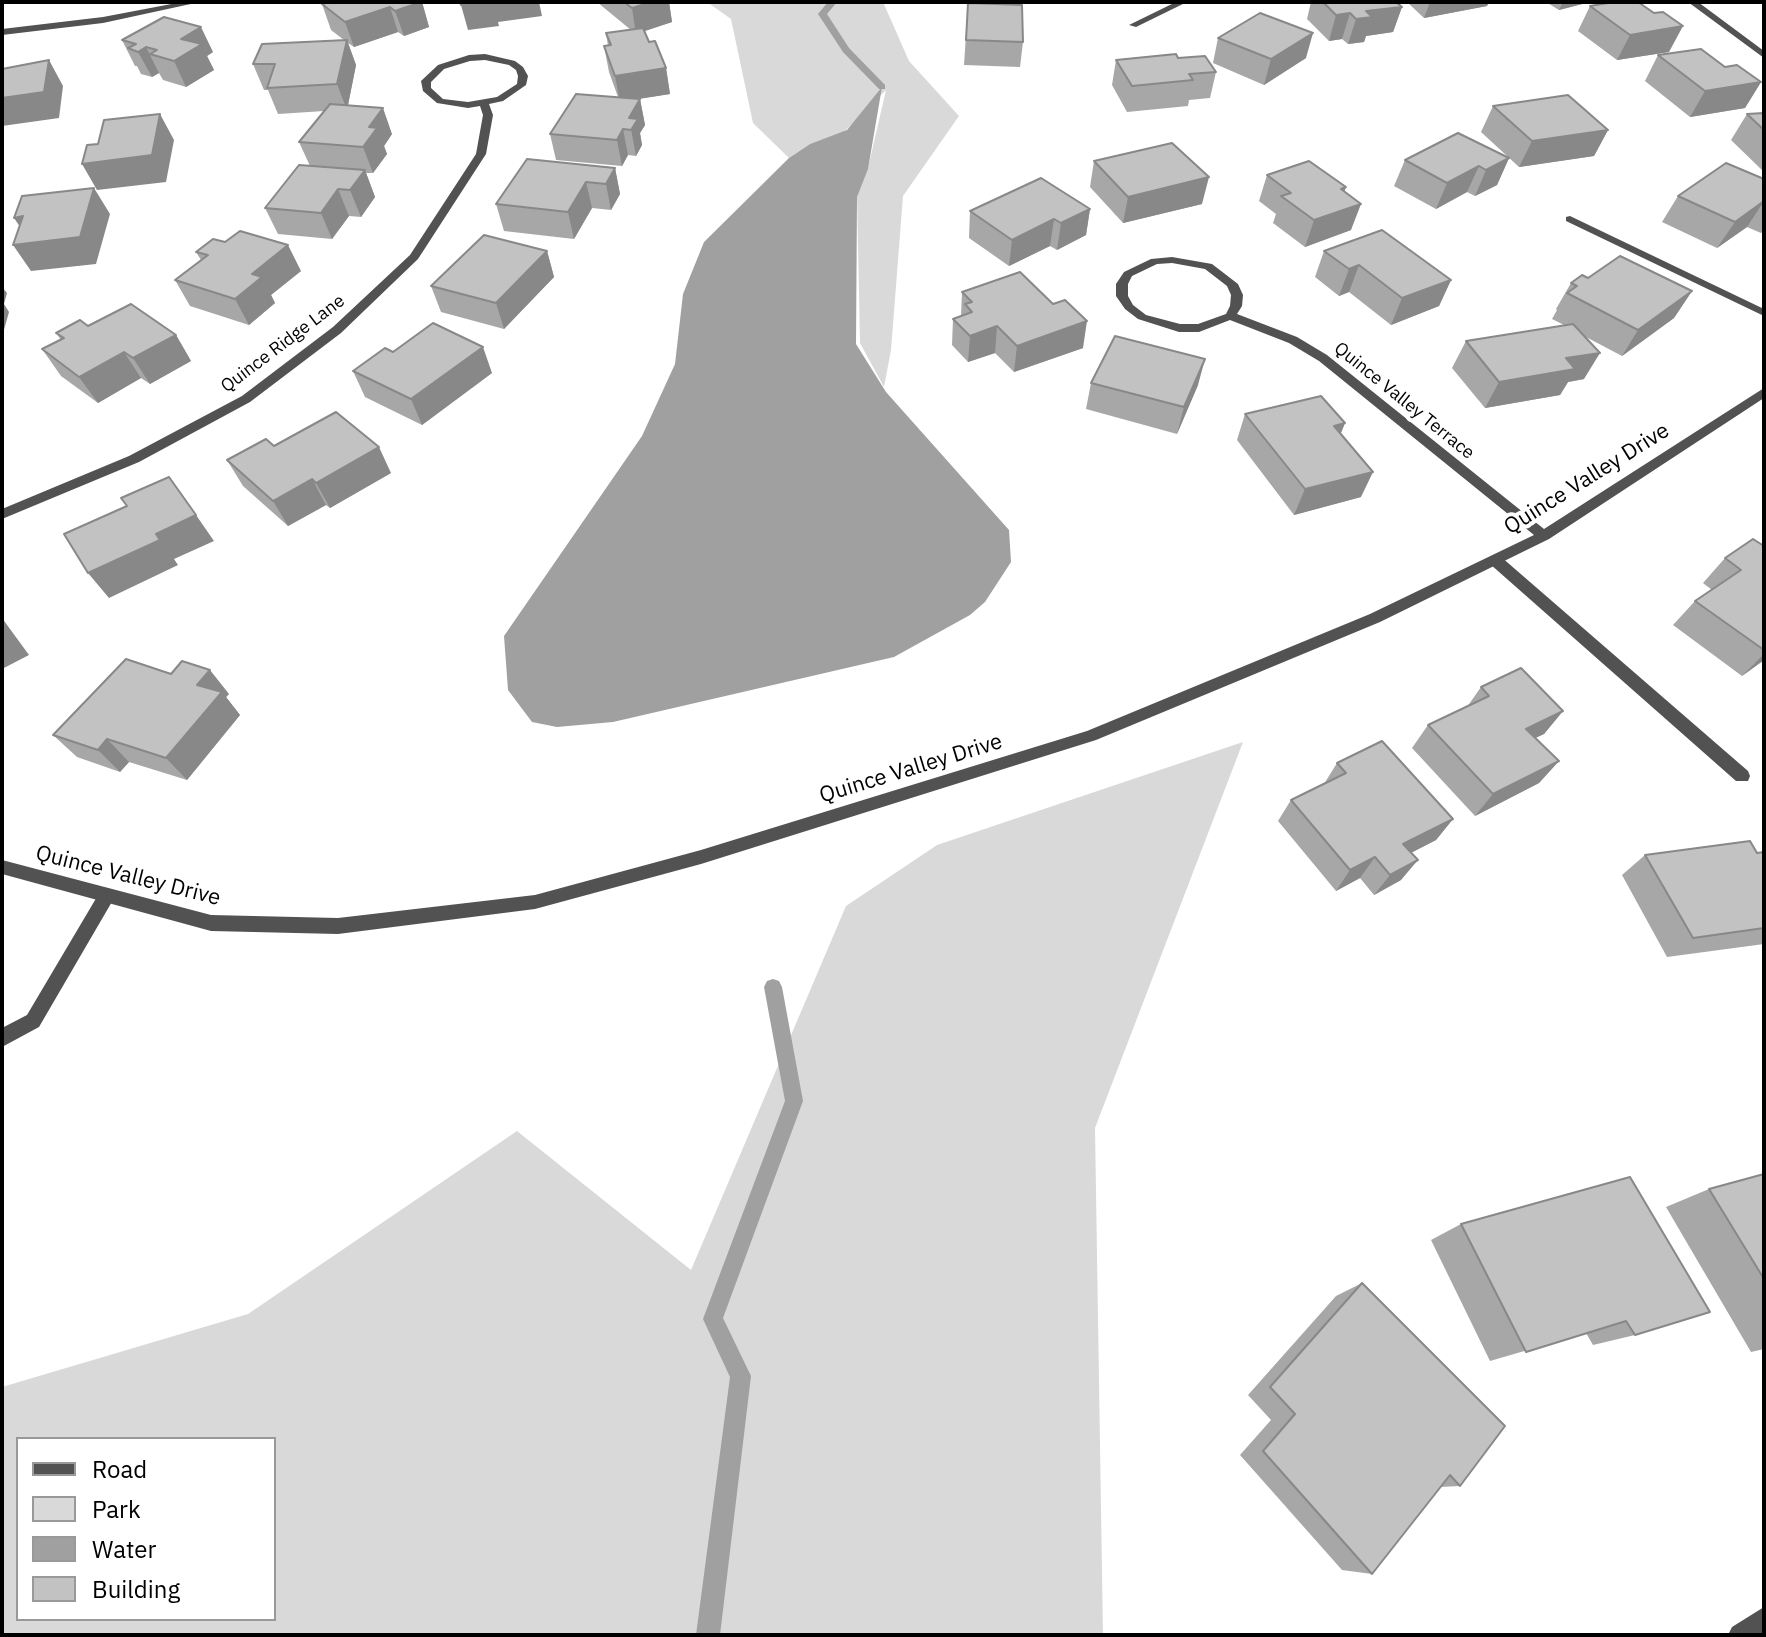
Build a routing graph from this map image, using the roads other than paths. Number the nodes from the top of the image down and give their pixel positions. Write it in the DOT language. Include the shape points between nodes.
graph roads {
  1 [pos="196,2"];
  2 [pos="1183,2"];
  3 [pos="1692,2"];
  4 [pos="1133,25"];
  5 [pos="2,32"];
  6 [pos="1764,55"];
  7 [pos="484,103"];
  8 [pos="1570,219"];
  9 [pos="1764,313"];
  10 [pos="1230,316"];
  11 [pos="1764,392"];
  12 [pos="2,514"];
  13 [pos="1544,536"];
  14 [pos="1495,560"];
  15 [pos="1742,776"];
  16 [pos="2,867"];
  17 [pos="107,895"];
  18 [pos="2,1038"];
  19 [pos="1764,1619"];
  20 [pos="1740,1635"];
  1 -- 5 [label="street"];
  2 -- 4 [label="street"];
  3 -- 6 [label="street"];
  7 -- 7 [label="street" via="521,85 520,69 500,59 469,58 441,67 426,81 430,96 440,101"];
  7 -- 12 [label="street, Quince Ridge Lane" via="488,115 481,154 414,257 337,330 246,399 134,459"];
  8 -- 9 [label="street"];
  10 -- 10 [label="street" via="1237,295 1232,284 1208,266 1155,261 1128,274 1122,284 1129,307 1159,324 1199,328"];
  10 -- 13 [label="street, Quince Valley Terrace" via="1293,340 1323,358"];
  11 -- 13 [label="street, Quince Valley Drive"];
  13 -- 14 [label="street, Quince Valley Drive"];
  14 -- 15 [label="street"];
  14 -- 17 [label="street, Quince Valley Drive" via="1375,618 1091,736 701,857 535,902 338,926 211,923"];
  16 -- 17 [label="street, Quince Valley Drive"];
  17 -- 18 [label="street" via="33,1021"];
  19 -- 20 [label="street"];
}
